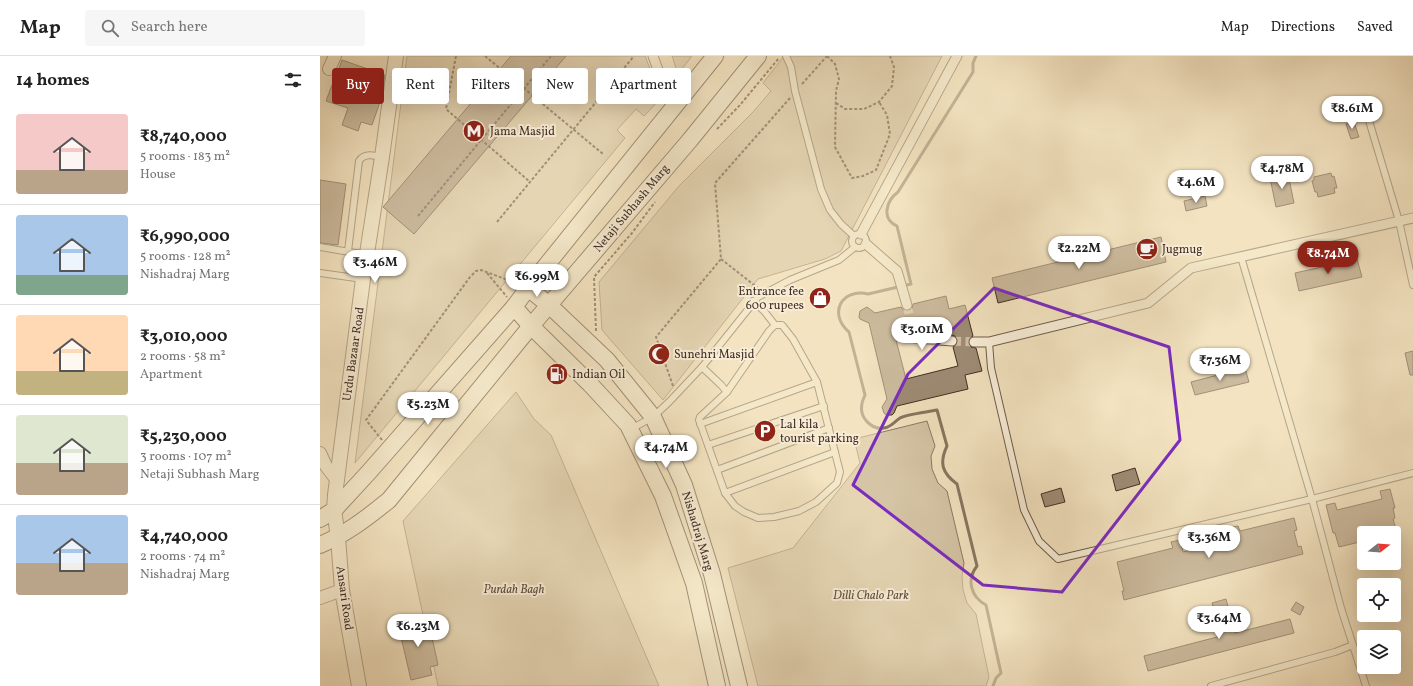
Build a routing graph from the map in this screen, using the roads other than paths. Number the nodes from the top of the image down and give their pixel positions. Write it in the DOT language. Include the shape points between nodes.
graph roads {
  1 [pos="335,56"];
  2 [pos="396,56"];
  3 [pos="653,56"];
  4 [pos="715,56"];
  5 [pos="758,56"];
  6 [pos="786,56"];
  7 [pos="957,56"];
  8 [pos="329,69"];
  9 [pos="672,108"];
  10 [pos="1367,114"];
  11 [pos="382,157"];
  12 [pos="1413,218"];
  13 [pos="1399,221"];
  14 [pos="858,235"];
  15 [pos="866,244"];
  16 [pos="320,247"];
  17 [pos="855,247"];
  18 [pos="348,251"];
  19 [pos="368,255"];
  20 [pos="1242,257"];
  21 [pos="320,273"];
  22 [pos="363,279"];
  23 [pos="1413,284"];
  24 [pos="528,288"];
  25 [pos="754,301"];
  26 [pos="905,301"];
  27 [pos="549,305"];
  28 [pos="514,307"];
  29 [pos="775,325"];
  30 [pos="531,326"];
  31 [pos="912,327"];
  32 [pos="952,341"];
  33 [pos="974,342"];
  34 [pos="989,342"];
  35 [pos="702,367"];
  36 [pos="817,382"];
  37 [pos="727,392"];
  38 [pos="824,406"];
  39 [pos="653,417"];
  40 [pos="700,424"];
  41 [pos="829,428"];
  42 [pos="630,430"];
  43 [pos="708,445"];
  44 [pos="835,452"];
  45 [pos="320,453"];
  46 [pos="717,470"];
  47 [pos="1413,472"];
  48 [pos="336,479"];
  49 [pos="725,493"];
  50 [pos="1312,499"];
  51 [pos="334,510"];
  52 [pos="320,519"];
  53 [pos="338,537"];
  54 [pos="320,545"];
  55 [pos="342,590"];
  56 [pos="320,598"];
  57 [pos="1354,645"];
  58 [pos="359,686"];
  59 [pos="717,686"];
  60 [pos="739,686"];
  61 [pos="1211,686"];
  62 [pos="1366,686"];
  1 -- 8 [label="street"];
  2 -- 11 [label="street, Urdu Bazaar Road"];
  3 -- 9 [label="street"];
  4 -- 9 [label="main road"];
  5 -- 27 [label="main road, Netaji Subhash Marg"];
  6 -- 14 [label="lane" via="791,67 821,189 830,210 841,224"];
  7 -- 14 [label="street"];
  9 -- 24 [label="main road"];
  10 -- 13 [label="lane"];
  11 -- 18 [label="lane" via="371,155 360,158"];
  11 -- 19 [label="street, Urdu Bazaar Road"];
  12 -- 13 [label="street"];
  13 -- 20 [label="street"];
  13 -- 23 [label="lane"];
  14 -- 15 [label="lane" via="866,238"];
  14 -- 17 [label="lane" via="852,240"];
  15 -- 17 [label="lane" via="860,248"];
  15 -- 26 [label="street" via="898,270"];
  16 -- 18 [label="lane"];
  17 -- 25 [label="lane" via="838,260 764,292"];
  18 -- 19 [label="lane"];
  19 -- 22 [label="street, Urdu Bazaar Road"];
  20 -- 34 [label="street" via="1191,268 1148,303"];
  20 -- 50 [label="lane"];
  21 -- 22 [label="lane"];
  22 -- 48 [label="street, Urdu Bazaar Road"];
  24 -- 27 [label="main road, Nishadraj Marg"];
  24 -- 28 [label="main road"];
  25 -- 29 [label="lane"];
  25 -- 35 [label="lane"];
  27 -- 30 [label="main road, Netaji Subhash Marg"];
  27 -- 39 [label="main road, Nishadraj Marg" via="607,360"];
  28 -- 30 [label="main road, Nishadraj Marg"];
  28 -- 51 [label="main road"];
  29 -- 36 [label="lane" via="782,325 793,339"];
  29 -- 37 [label="lane" via="768,331"];
  30 -- 42 [label="main road, Nishadraj Marg" via="590,384"];
  30 -- 53 [label="main road, Netaji Subhash Marg" via="389,500 365,520"];
  31 -- 32 [label="street" via="915,338"];
  33 -- 34 [label="street"];
  34 -- 50 [label="lane" via="991,368 1024,510 1039,541 1058,559"];
  35 -- 37 [label="lane"];
  35 -- 39 [label="lane"];
  36 -- 38 [label="lane"];
  36 -- 40 [label="lane"];
  37 -- 40 [label="lane" via="700,417"];
  38 -- 41 [label="lane"];
  38 -- 43 [label="lane"];
  39 -- 42 [label="lane"];
  39 -- 60 [label="main road, Nishadraj Marg" via="684,485 712,574"];
  40 -- 43 [label="lane"];
  41 -- 44 [label="lane"];
  41 -- 46 [label="lane"];
  42 -- 59 [label="main road, Nishadraj Marg" via="663,496 694,583"];
  43 -- 46 [label="lane"];
  44 -- 49 [label="lane"];
  44 -- 49 [label="lane" via="840,472 837,483 816,502 799,511 758,518 735,506"];
  45 -- 48 [label="street"];
  46 -- 49 [label="lane"];
  47 -- 50 [label="lane"];
  48 -- 51 [label="street, Urdu Bazaar Road"];
  50 -- 57 [label="lane" via="1341,608"];
  51 -- 52 [label="main road"];
  51 -- 53 [label="street, Ansari Road"];
  53 -- 54 [label="main road, Netaji Subhash Marg"];
  53 -- 55 [label="street, Ansari Road"];
  55 -- 56 [label="street"];
  55 -- 58 [label="street, Ansari Road"];
  57 -- 61 [label="lane"];
  57 -- 62 [label="lane"];
}
